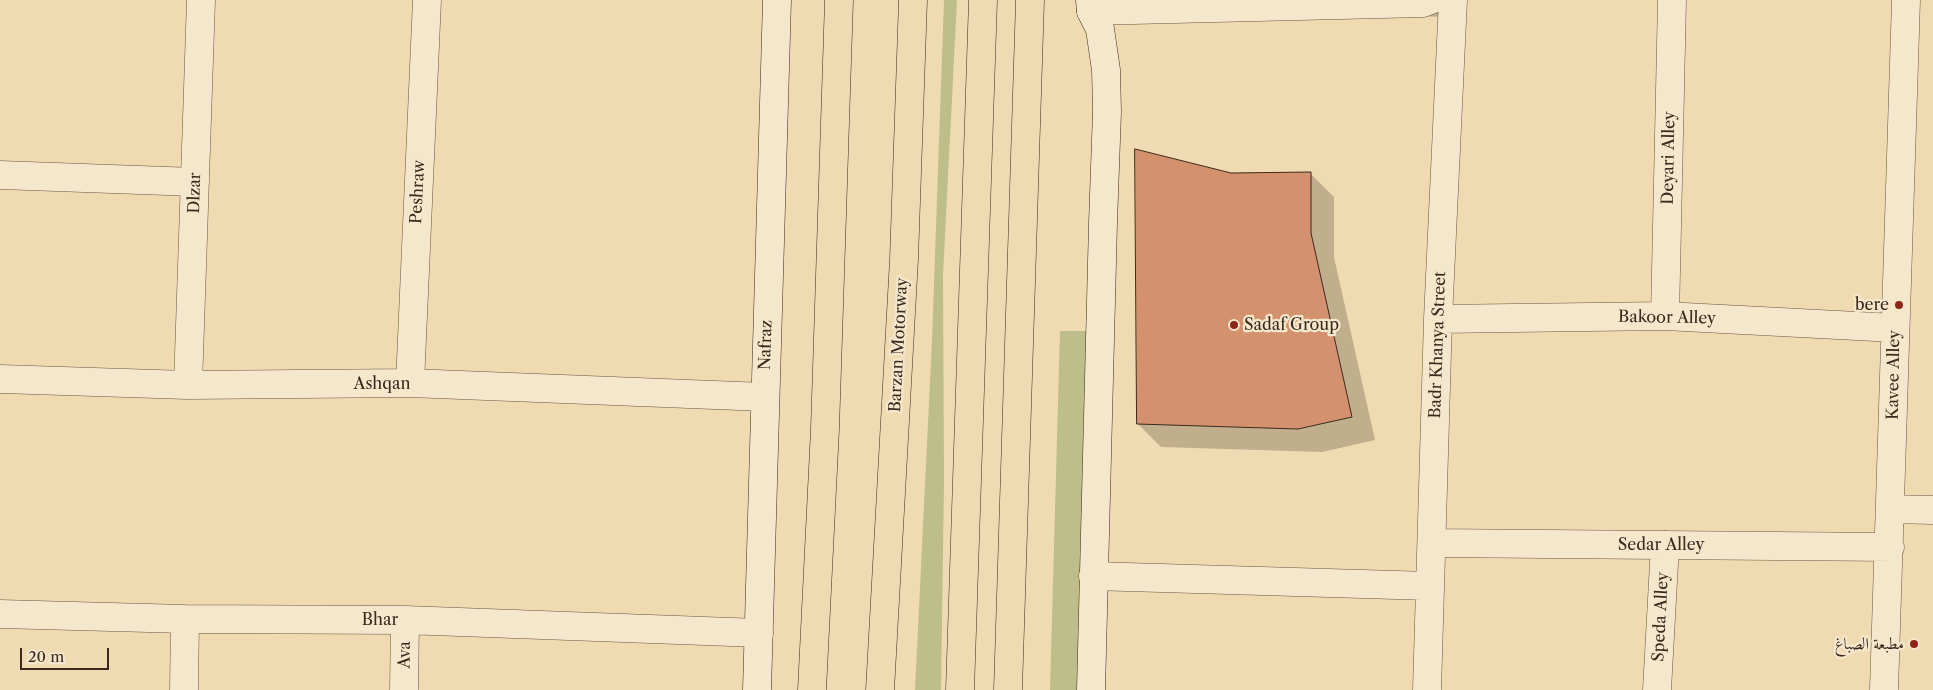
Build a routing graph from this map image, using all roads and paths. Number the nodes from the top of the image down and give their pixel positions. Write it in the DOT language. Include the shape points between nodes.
graph roads {
  1 [pos="201,0"];
  2 [pos="427,0"];
  3 [pos="776,0"];
  4 [pos="838,0"];
  5 [pos="913,0"];
  6 [pos="983,0"];
  7 [pos="1030,0"];
  8 [pos="1431,0"];
  9 [pos="1453,0"];
  10 [pos="1672,0"];
  11 [pos="1906,0"];
  12 [pos="1090,5"];
  13 [pos="0,175"];
  14 [pos="195,182"];
  15 [pos="1665,316"];
  16 [pos="1438,319"];
  17 [pos="1895,328"];
  18 [pos="0,379"];
  19 [pos="410,383"];
  20 [pos="188,385"];
  21 [pos="765,397"];
  22 [pos="1890,509"];
  23 [pos="1933,510"];
  24 [pos="1432,543"];
  25 [pos="1665,545"];
  26 [pos="1890,546"];
  27 [pos="1093,576"];
  28 [pos="1430,586"];
  29 [pos="0,614"];
  30 [pos="185,619"];
  31 [pos="405,620"];
  32 [pos="759,633"];
  33 [pos="184,690"];
  34 [pos="404,690"];
  35 [pos="757,690"];
  36 [pos="812,690"];
  37 [pos="880,690"];
  38 [pos="960,690"];
  39 [pos="1008,690"];
  40 [pos="1092,690"];
  41 [pos="1427,690"];
  42 [pos="1657,690"];
  43 [pos="1884,690"];
  1 -- 14 [label="street, Dlzar"];
  2 -- 19 [label="street, Peshraw"];
  3 -- 21 [label="street, Nafraz"];
  4 -- 36 [label="highway" via="825,429"];
  5 -- 37 [label="highway, Barzan Motorway" via="904,260"];
  6 -- 38 [label="highway"];
  7 -- 39 [label="highway"];
  8 -- 12 [label="street" via="1423,3"];
  9 -- 16 [label="street, Badr Khanya Street"];
  10 -- 15 [label="street, Deyari Alley"];
  11 -- 17 [label="street, Kavee Alley"];
  12 -- 27 [label="street" via="1100,29 1106,70 1107,112"];
  13 -- 14 [label="street"];
  14 -- 20 [label="street, Dlzar"];
  15 -- 16 [label="street, Bakoor Alley"];
  15 -- 17 [label="street, Bakoor Alley"];
  16 -- 24 [label="street, Badr Khanya Street"];
  17 -- 22 [label="street, Kavee Alley"];
  18 -- 20 [label="street, Ashqan"];
  19 -- 20 [label="street, Ashqan"];
  19 -- 21 [label="street, Ashqan"];
  21 -- 32 [label="street, Nafraz"];
  22 -- 23 [label="street"];
  22 -- 26 [label="street, Kavee Alley"];
  24 -- 25 [label="street, Sedar Alley"];
  24 -- 28 [label="street, Badr Khanya Street"];
  25 -- 26 [label="street, Sedar Alley"];
  25 -- 42 [label="street, Speda Alley"];
  26 -- 43 [label="street, Kavee Alley"];
  27 -- 28 [label="street"];
  27 -- 40 [label="street"];
  28 -- 41 [label="street, Badr Khanya Street"];
  29 -- 30 [label="street, Bhar"];
  30 -- 31 [label="street, Bhar"];
  30 -- 33 [label="street"];
  31 -- 32 [label="street, Bhar"];
  31 -- 34 [label="street, Ava"];
  32 -- 35 [label="street, Nafraz"];
}
